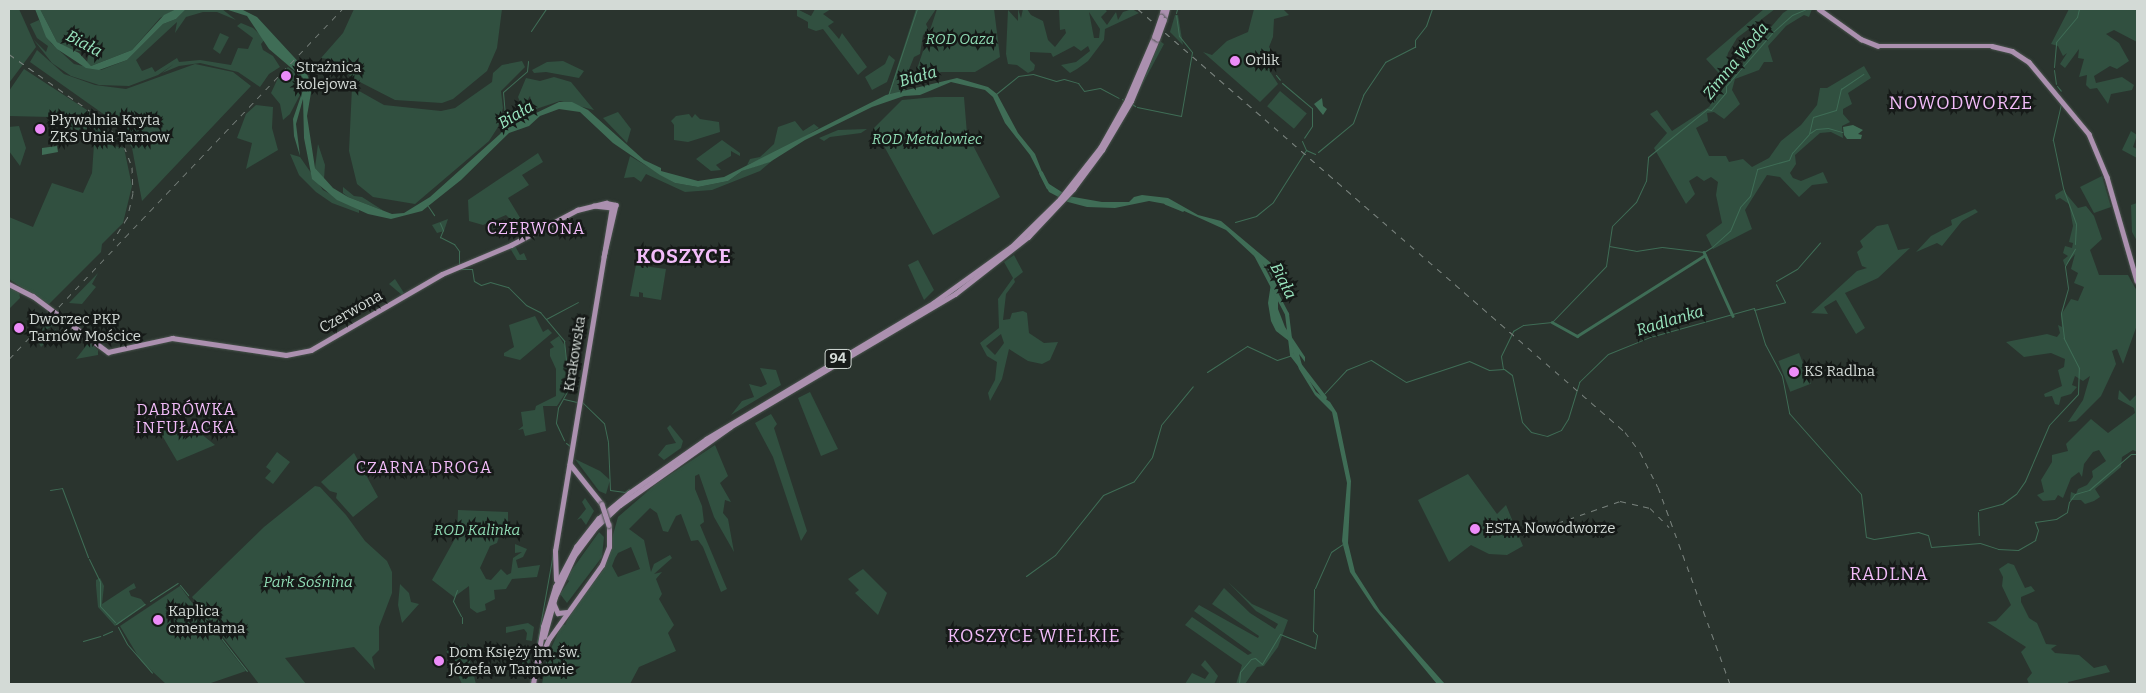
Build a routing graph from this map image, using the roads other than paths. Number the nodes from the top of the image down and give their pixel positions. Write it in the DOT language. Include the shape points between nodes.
graph roads {
  1 [pos="1163,9"];
  2 [pos="1167,9"];
  3 [pos="1819,9"];
  4 [pos="1162,19"];
  5 [pos="612,206"];
  6 [pos="1050,213"];
  7 [pos="2137,282"];
  8 [pos="9,284"];
  9 [pos="571,455"];
  10 [pos="570,462"];
  11 [pos="575,472"];
  12 [pos="567,477"];
  13 [pos="570,556"];
  14 [pos="555,560"];
  15 [pos="557,586"];
  16 [pos="568,612"];
  17 [pos="539,661"];
  18 [pos="534,684"];
  1 -- 4 [label="main road, 94"];
  2 -- 4 [label="main road, 94"];
  3 -- 7 [label="main road" via="1866,42 1888,47 1998,47 2030,62 2089,134 2107,177"];
  4 -- 6 [label="main road, 94, bridge" via="1119,116 1079,179"];
  5 -- 8 [label="main road, Czerwona" via="590,206 459,267 304,353 275,355 172,338 108,352 34,297"];
  5 -- 9 [label="main road, Krakowska" via="616,205 604,257"];
  6 -- 13 [label="main road, 94" via="971,279 728,424 645,481 603,515"];
  6 -- 15 [label="main road, 94" via="1014,250 972,282 730,427 625,500 586,539"];
  9 -- 10 [label="main road, Krakowska"];
  9 -- 11 [label="main road, Krakowska"];
  10 -- 11 [label="main road"];
  10 -- 12 [label="main road, Krakowska"];
  11 -- 12 [label="main road"];
  11 -- 16 [label="main road, bridge" via="602,504 609,526 609,547 604,561"];
  12 -- 14 [label="main road, Krakowska"];
  13 -- 14 [label="main road" via="562,564"];
  13 -- 15 [label="main road, 94"];
  14 -- 15 [label="main road, Krakowska"];
  15 -- 16 [label="main road" via="554,609 558,613"];
  15 -- 17 [label="main road, 94"];
  15 -- 18 [label="main road, 94" via="543,627"];
  16 -- 17 [label="main road" via="545,645"];
  17 -- 18 [label="main road, 94"];
}
